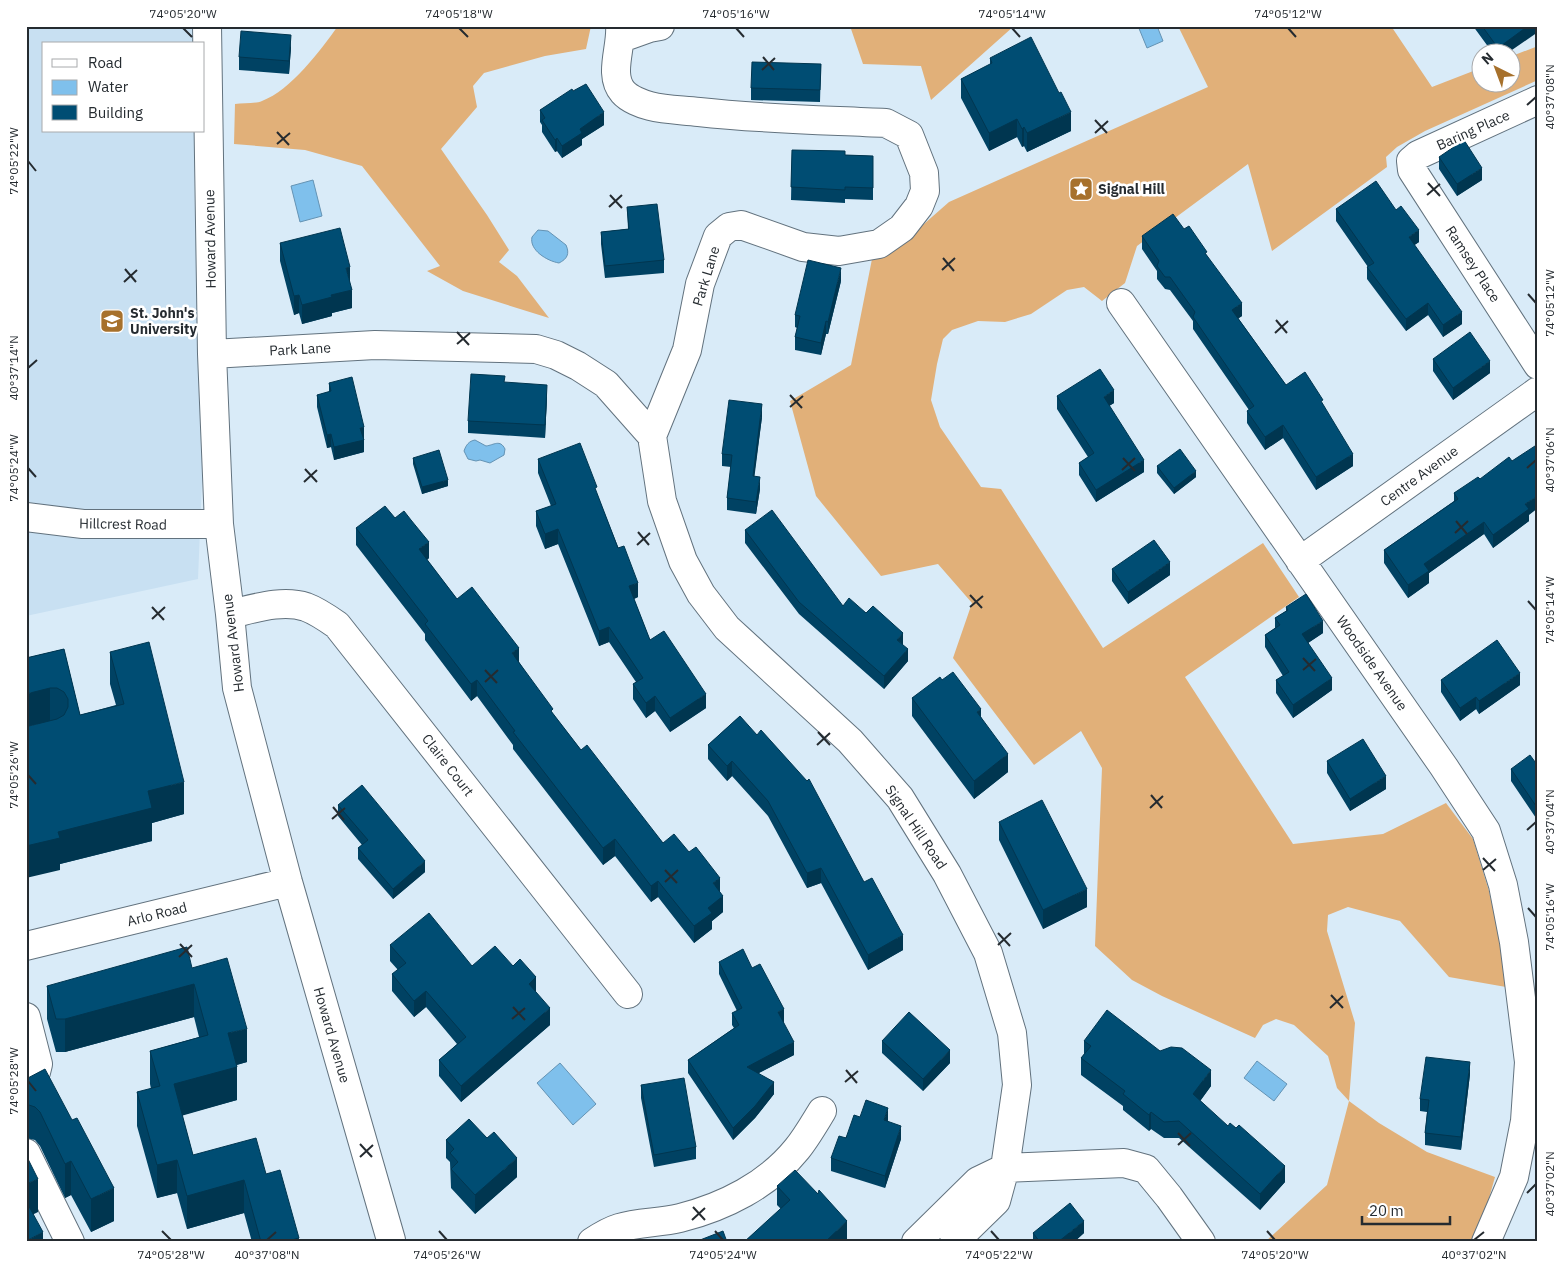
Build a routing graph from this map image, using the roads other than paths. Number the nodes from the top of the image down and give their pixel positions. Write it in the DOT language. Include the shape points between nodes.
graph roads {
  1 [pos="207,26"];
  2 [pos="660,26"];
  3 [pos="620,32"];
  4 [pos="1538,100"];
  5 [pos="1411,161"];
  6 [pos="1121,302"];
  7 [pos="212,354"];
  8 [pos="1538,365"];
  9 [pos="1538,390"];
  10 [pos="652,436"];
  11 [pos="26,517"];
  12 [pos="219,524"];
  13 [pos="1300,562"];
  14 [pos="230,614"];
  15 [pos="288,882"];
  16 [pos="26,946"];
  17 [pos="628,994"];
  18 [pos="26,1017"];
  19 [pos="26,1082"];
  20 [pos="822,1111"];
  21 [pos="26,1153"];
  22 [pos="1005,1168"];
  23 [pos="391,1241"];
  24 [pos="70,1242"];
  25 [pos="592,1242"];
  26 [pos="916,1242"];
  27 [pos="954,1242"];
  28 [pos="1201,1242"];
  29 [pos="1486,1242"];
  1 -- 7 [label="street, Howard Avenue"];
  2 -- 3 [label="street"];
  3 -- 10 [label="street, Park Lane" via="617,82 624,94 635,100 650,106 725,115 886,122 909,135 924,173 925,191 919,206 902,228 879,244 839,251 803,248 741,225 718,236 700,284 687,350"];
  4 -- 5 [label="street, Baring Place"];
  5 -- 8 [label="street, Ramsey Place" via="1412,170"];
  6 -- 13 [label="street, Woodside Avenue"];
  7 -- 10 [label="street, Park Lane" via="375,345 536,349 556,355 606,384"];
  7 -- 12 [label="street, Howard Avenue"];
  9 -- 13 [label="street, Centre Avenue"];
  10 -- 22 [label="street, Signal Hill Road" via="662,501 683,561 701,594 727,628 850,741 900,798 947,874 988,953 1012,1033 1017,1085"];
  11 -- 12 [label="street, Hillcrest Road" via="83,524"];
  12 -- 14 [label="street, Howard Avenue"];
  13 -- 29 [label="street, Woodside Avenue" via="1486,831 1503,885 1529,1062 1525,1121 1514,1177"];
  14 -- 15 [label="street, Howard Avenue" via="237,688"];
  14 -- 17 [label="street, Claire Court" via="262,607 304,606 337,624"];
  15 -- 16 [label="street, Arlo Road"];
  15 -- 23 [label="street, Howard Avenue"];
  18 -- 19 [label="street" via="38,1064 36,1072"];
  20 -- 25 [label="street" via="797,1149 774,1173 746,1192 680,1218 620,1227"];
  21 -- 24 [label="street"];
  22 -- 26 [label="street" via="978,1181"];
  22 -- 27 [label="street, Signal Hill Road" via="996,1201"];
  22 -- 28 [label="street" via="1124,1163 1146,1169"];
}
